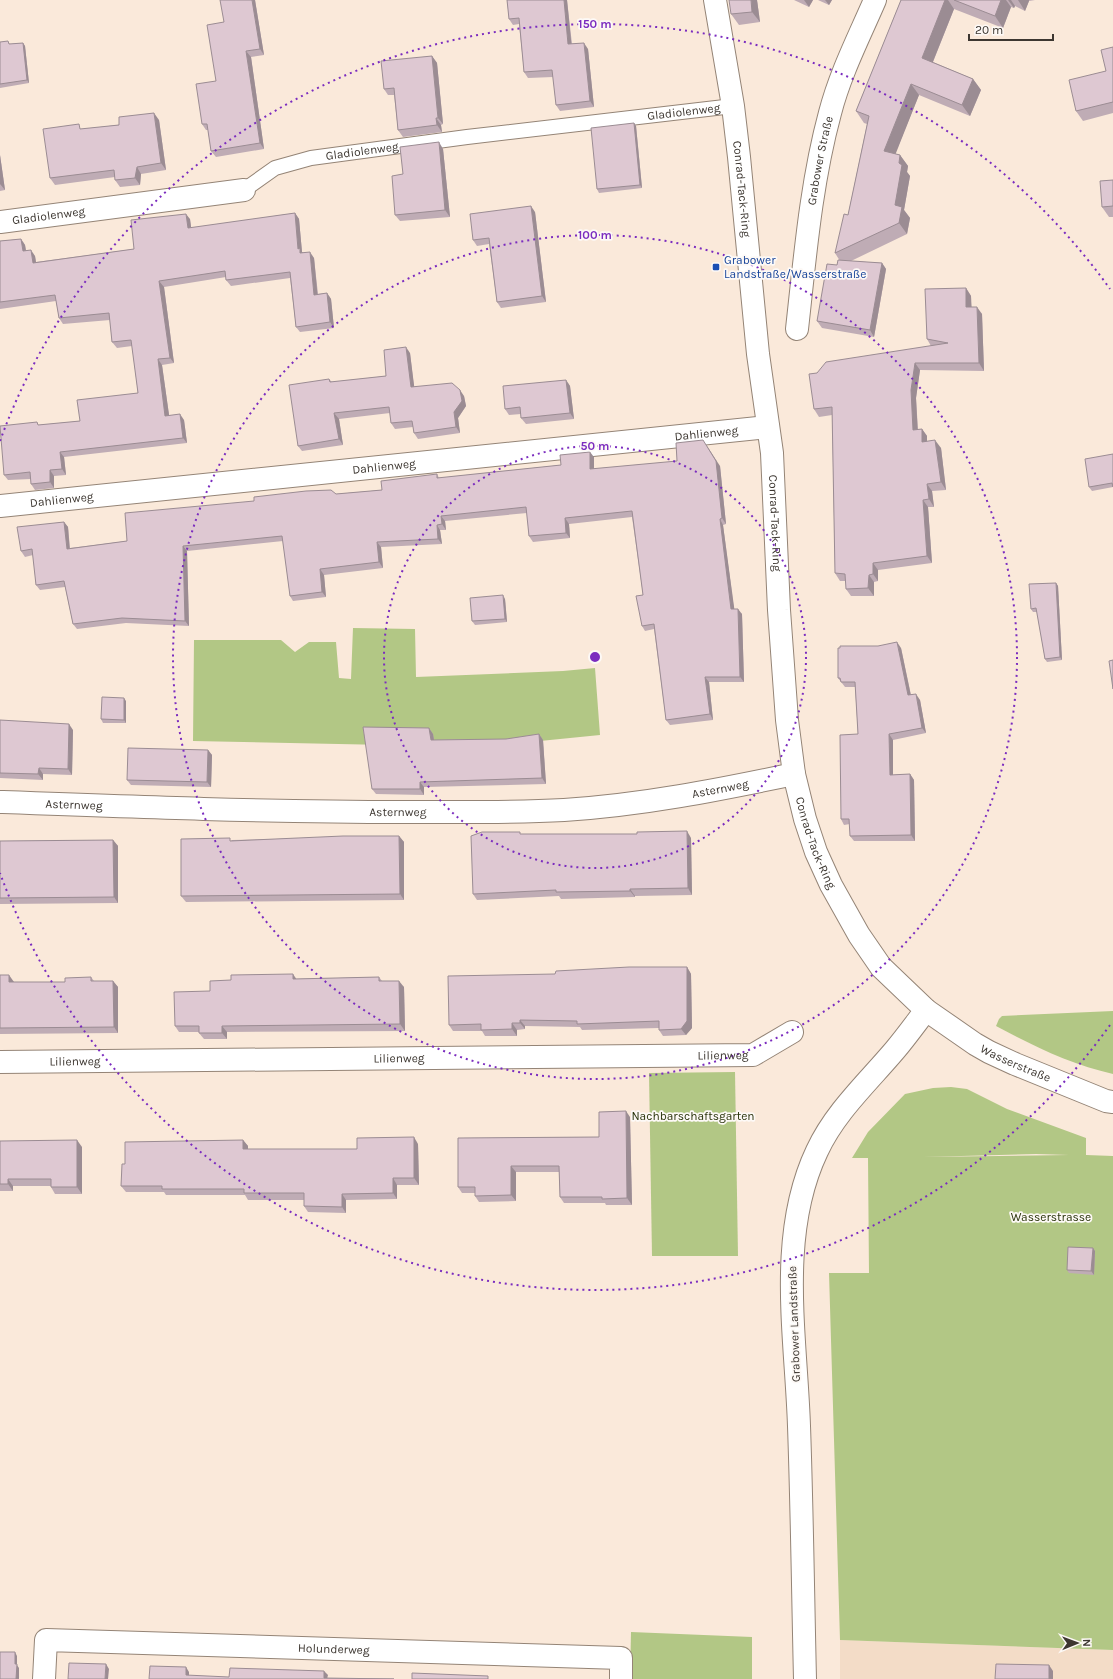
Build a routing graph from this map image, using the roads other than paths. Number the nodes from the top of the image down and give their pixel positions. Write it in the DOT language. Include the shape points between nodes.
graph roads {
  1 [pos="715,0"];
  2 [pos="875,0"];
  3 [pos="733,106"];
  4 [pos="244,190"];
  5 [pos="0,222"];
  6 [pos="797,329"];
  7 [pos="768,426"];
  8 [pos="0,506"];
  9 [pos="794,774"];
  10 [pos="0,802"];
  11 [pos="926,1010"];
  12 [pos="792,1032"];
  13 [pos="0,1062"];
  14 [pos="1113,1102"];
  15 [pos="44,1679"];
  16 [pos="621,1679"];
  17 [pos="805,1679"];
  1 -- 3 [label="street, Conrad-Tack-Ring"];
  2 -- 6 [label="street, Grabower Straße" via="842,76 827,125 812,197"];
  3 -- 4 [label="lane, Gladiolenweg" via="311,158 275,168"];
  3 -- 7 [label="street, Conrad-Tack-Ring" via="750,254 758,354"];
  4 -- 5 [label="street, Gladiolenweg"];
  7 -- 8 [label="street, Dahlienweg"];
  7 -- 9 [label="street, Conrad-Tack-Ring" via="774,479 779,610 787,720"];
  9 -- 10 [label="street, Asternweg" via="688,795 564,810 315,812"];
  9 -- 11 [label="street, Conrad-Tack-Ring" via="805,819 831,885 859,935 881,967"];
  11 -- 14 [label="street, Wasserstraße" via="989,1052"];
  11 -- 17 [label="street, Grabower Landstraße" via="829,1129 809,1171 795,1224 794,1350 799,1424"];
  12 -- 13 [label="street, Lilienweg" via="752,1055"];
  15 -- 16 [label="street, Holunderweg" via="46,1640 621,1658"];
}
